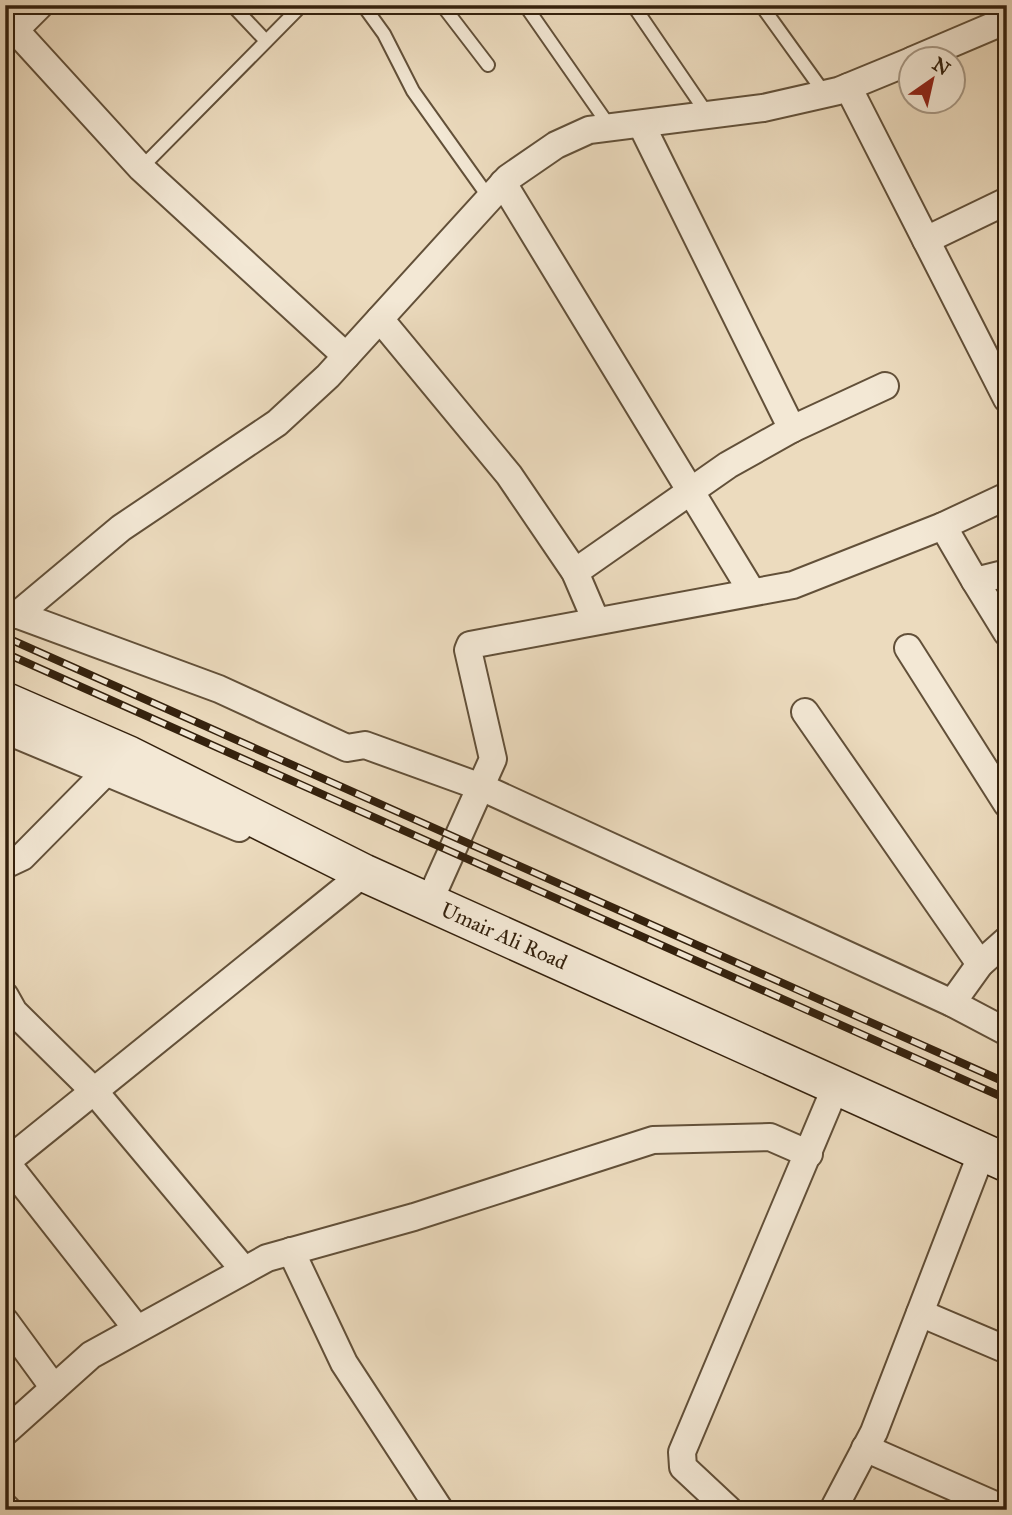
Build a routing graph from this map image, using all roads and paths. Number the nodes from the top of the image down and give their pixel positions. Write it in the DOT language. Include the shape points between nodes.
graph roads {
  1 [pos="40,5"];
  2 [pos="232,5"];
  3 [pos="302,5"];
  4 [pos="363,5"];
  5 [pos="442,5"];
  6 [pos="525,5"];
  7 [pos="633,5"];
  8 [pos="761,5"];
  9 [pos="1007,20"];
  10 [pos="10,25"];
  11 [pos="267,41"];
  12 [pos="945,46"];
  13 [pos="488,65"];
  14 [pos="897,66"];
  15 [pos="836,91"];
  16 [pos="708,115"];
  17 [pos="641,124"];
  18 [pos="610,127"];
  19 [pos="141,168"];
  20 [pos="497,191"];
  21 [pos="1007,201"];
  22 [pos="926,240"];
  23 [pos="380,319"];
  24 [pos="346,356"];
  25 [pos="885,386"];
  26 [pos="1007,399"];
  27 [pos="792,429"];
  28 [pos="690,491"];
  29 [pos="1007,496"];
  30 [pos="943,526"];
  31 [pos="575,572"];
  32 [pos="1007,573"];
  33 [pos="975,581"];
  34 [pos="752,592"];
  35 [pos="11,612"];
  36 [pos="596,621"];
  37 [pos="1007,633"];
  38 [pos="908,648"];
  39 [pos="5,701"];
  40 [pos="805,712"];
  41 [pos="5,730"];
  42 [pos="106,772"];
  43 [pos="481,787"];
  44 [pos="1007,804"];
  45 [pos="5,864"];
  46 [pos="364,873"];
  47 [pos="429,902"];
  48 [pos="1007,940"];
  49 [pos="980,964"];
  50 [pos="5,996"];
  51 [pos="952,1003"];
  52 [pos="1007,1032"];
  53 [pos="836,1086"];
  54 [pos="94,1091"];
  55 [pos="809,1154"];
  56 [pos="994,1158"];
  57 [pos="5,1163"];
  58 [pos="291,1251"];
  59 [pos="244,1270"];
  60 [pos="920,1312"];
  61 [pos="5,1321"];
  62 [pos="137,1329"];
  63 [pos="1007,1350"];
  64 [pos="54,1388"];
  65 [pos="5,1432"];
  66 [pos="865,1448"];
  67 [pos="440,1510"];
  68 [pos="729,1510"];
  69 [pos="833,1510"];
  70 [pos="1006,1510"];
  1 -- 10 [label="street"];
  2 -- 11 [label="lane"];
  3 -- 11 [label="lane"];
  4 -- 20 [label="lane" via="384,34 413,91"];
  5 -- 13 [label="lane"];
  6 -- 18 [label="lane"];
  7 -- 16 [label="lane"];
  8 -- 15 [label="lane"];
  9 -- 12 [label="street"];
  10 -- 19 [label="street"];
  11 -- 19 [label="lane"];
  14 -- 15 [label="street"];
  15 -- 16 [label="street"];
  15 -- 22 [label="street"];
  16 -- 17 [label="street"];
  17 -- 18 [label="street"];
  17 -- 27 [label="street"];
  18 -- 20 [label="street" via="589,130 556,145"];
  19 -- 24 [label="street"];
  20 -- 23 [label="street"];
  20 -- 28 [label="street"];
  21 -- 22 [label="street"];
  22 -- 26 [label="street"];
  23 -- 24 [label="street"];
  23 -- 31 [label="street" via="509,475"];
  24 -- 35 [label="street" via="277,423 121,528"];
  25 -- 27 [label="street"];
  27 -- 28 [label="street"];
  28 -- 31 [label="street"];
  28 -- 34 [label="street"];
  29 -- 30 [label="street"];
  30 -- 33 [label="street"];
  30 -- 34 [label="street" via="793,584"];
  31 -- 36 [label="street"];
  32 -- 33 [label="street"];
  33 -- 37 [label="street"];
  34 -- 36 [label="street"];
  35 -- 43 [label="street" via="219,689 347,748 365,745"];
  36 -- 43 [label="street" via="470,645 493,759"];
  38 -- 44 [label="street"];
  39 -- 46 [label="street, Umair Ali Road" via="129,755"];
  40 -- 49 [label="street"];
  41 -- 42 [label="street"];
  42 -- 45 [label="street" via="22,857"];
  42 -- 46 [label="street" via="295,852"];
  43 -- 47 [label="street"];
  43 -- 51 [label="street"];
  46 -- 47 [label="street, Umair Ali Road"];
  46 -- 54 [label="street"];
  47 -- 53 [label="street, Umair Ali Road"];
  48 -- 49 [label="street"];
  49 -- 51 [label="street"];
  50 -- 54 [label="street" via="14,1012"];
  51 -- 52 [label="street"];
  53 -- 55 [label="street"];
  53 -- 56 [label="street, Umair Ali Road"];
  54 -- 57 [label="street"];
  54 -- 59 [label="street"];
  55 -- 58 [label="street" via="770,1137 653,1140 414,1217"];
  55 -- 68 [label="street" via="682,1452 683,1467"];
  56 -- 60 [label="street"];
  57 -- 62 [label="street"];
  58 -- 59 [label="street"];
  58 -- 67 [label="street" via="344,1363"];
  59 -- 62 [label="street"];
  60 -- 63 [label="street"];
  60 -- 66 [label="street"];
  61 -- 64 [label="street"];
  62 -- 64 [label="street" via="91,1355"];
  64 -- 65 [label="street"];
  66 -- 69 [label="street"];
  66 -- 70 [label="street"];
}
